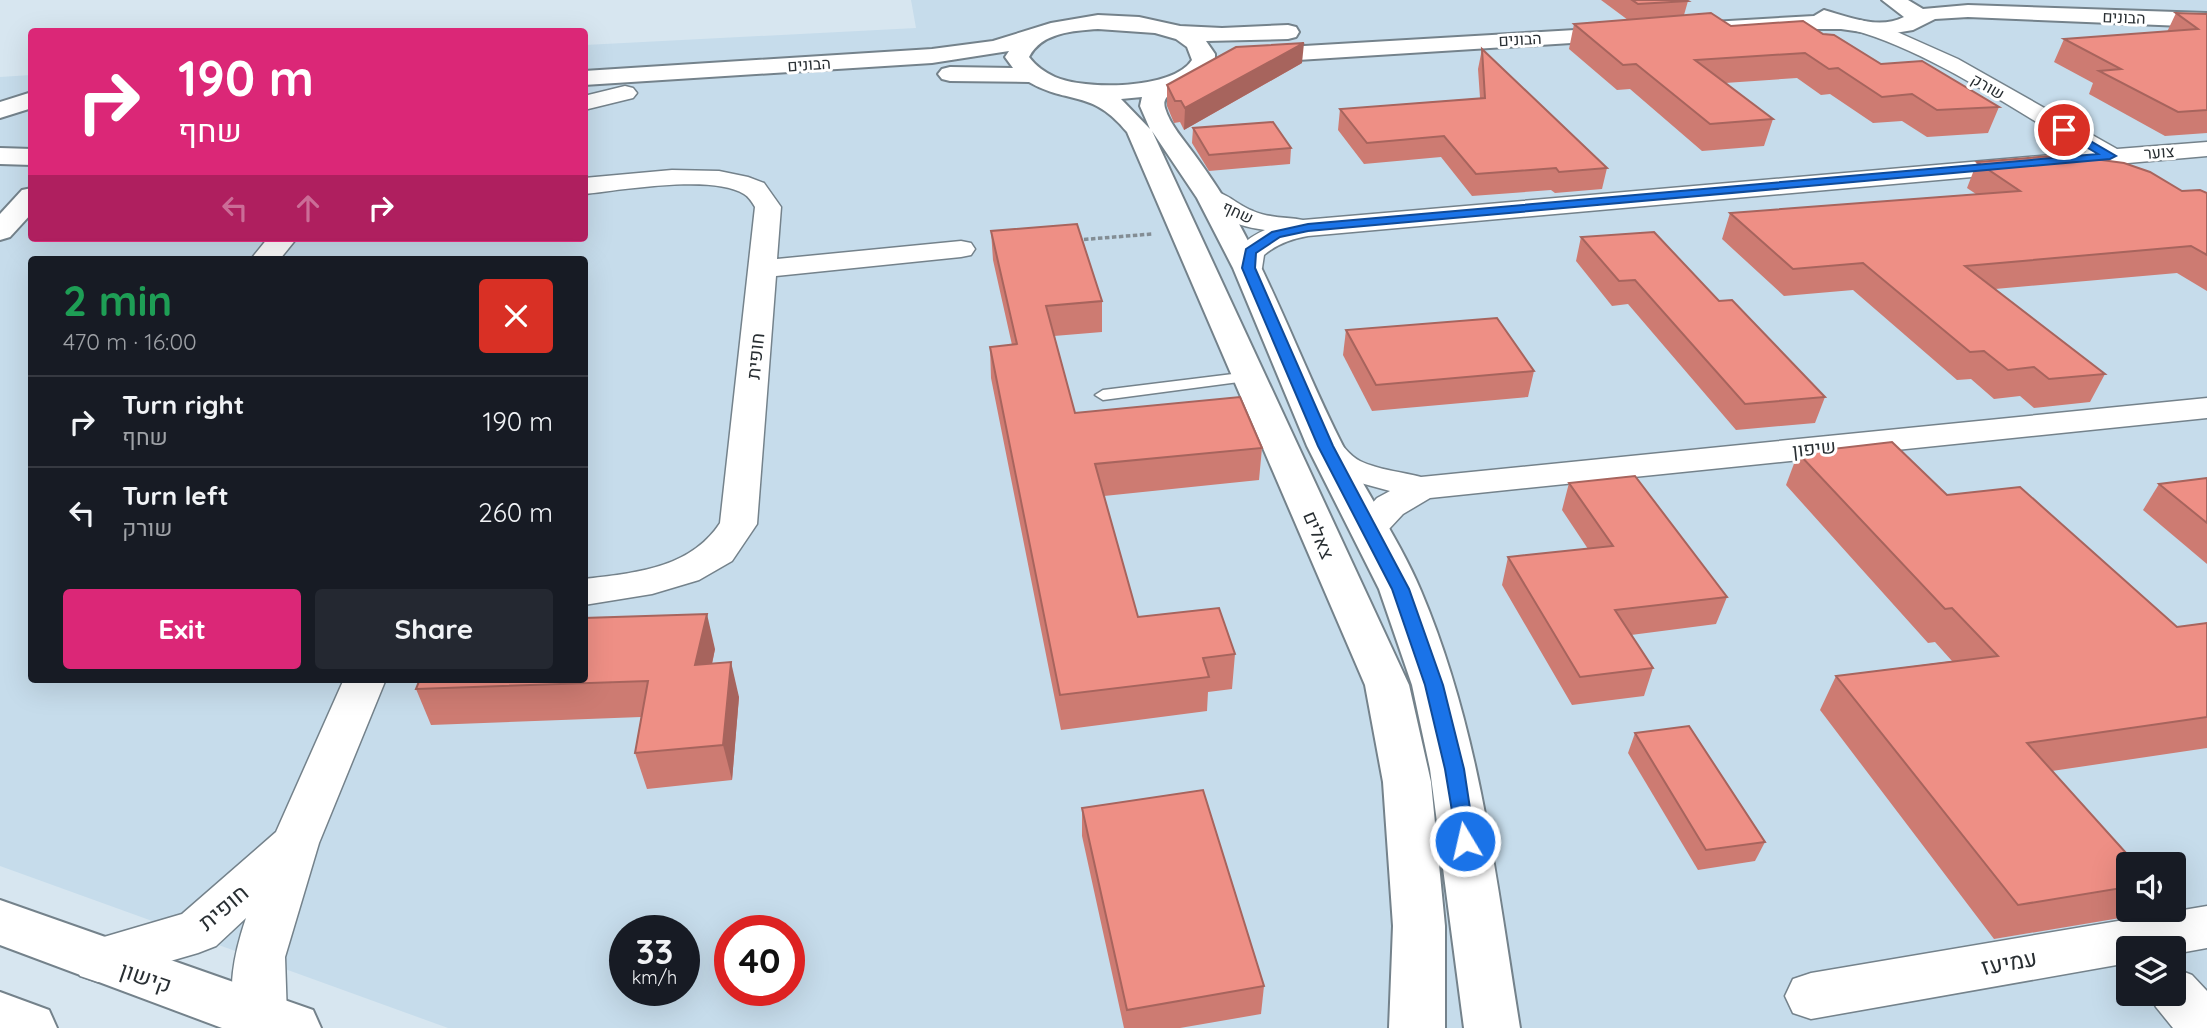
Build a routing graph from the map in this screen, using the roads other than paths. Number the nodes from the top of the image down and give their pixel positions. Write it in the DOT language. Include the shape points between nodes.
graph roads {
  1 [pos="1097,0"];
  2 [pos="1806,0"];
  3 [pos="1893,0"];
  4 [pos="1073,5"];
  5 [pos="2207,8"];
  6 [pos="1917,14"];
  7 [pos="2207,20"];
  8 [pos="1143,24"];
  9 [pos="1853,24"];
  10 [pos="1055,29"];
  11 [pos="1176,32"];
  12 [pos="1031,38"];
  13 [pos="1950,64"];
  14 [pos="1032,75"];
  15 [pos="588,78"];
  16 [pos="1181,79"];
  17 [pos="1086,91"];
  18 [pos="625,93"];
  19 [pos="588,96"];
  20 [pos="28,99"];
  21 [pos="28,99"];
  22 [pos="588,102"];
  23 [pos="0,106"];
  24 [pos="0,111"];
  25 [pos="2207,149"];
  26 [pos="0,156"];
  27 [pos="2110,156"];
  28 [pos="28,157"];
  29 [pos="2143,175"];
  30 [pos="588,186"];
  31 [pos="1211,198"];
  32 [pos="28,200"];
  33 [pos="1308,228"];
  34 [pos="0,231"];
  35 [pos="280,242"];
  36 [pos="961,249"];
  37 [pos="268,256"];
  38 [pos="1248,268"];
  39 [pos="764,269"];
  40 [pos="1249,377"];
  41 [pos="1103,394"];
  42 [pos="2207,408"];
  43 [pos="1325,446"];
  44 [pos="1421,488"];
  45 [pos="1400,589"];
  46 [pos="588,592"];
  47 [pos="364,683"];
  48 [pos="295,843"];
  49 [pos="0,922"];
  50 [pos="2207,927"];
  51 [pos="2168,936"];
  52 [pos="2116,947"];
  53 [pos="98,960"];
  54 [pos="1811,996"];
  55 [pos="2186,1005"];
  56 [pos="0,1017"];
  57 [pos="277,1022"];
  58 [pos="29,1028"];
  59 [pos="1417,1028"];
  60 [pos="1492,1028"];
  61 [pos="2206,1028"];
  1 -- 8 [label="street" via="1108,11"];
  2 -- 9 [label="street" via="1818,15"];
  2 -- 11 [label="street, הבונים" via="1670,14 1243,34"];
  3 -- 6 [label="street"];
  4 -- 10 [label="street" via="1073,17"];
  5 -- 6 [label="street, הבונים"];
  6 -- 7 [label="street, הבונים" via="1968,11"];
  6 -- 9 [label="street, הבונים" via="1883,27"];
  6 -- 13 [label="street, שורק"];
  8 -- 10 [label="street, הבונים" via="1098,22"];
  8 -- 11 [label="street"];
  9 -- 13 [label="street, שורק" via="1887,34"];
  9 -- 16 [label="street, הבונים" via="1793,22 1263,54 1229,59"];
  10 -- 12 [label="street, הבונים"];
  11 -- 16 [label="street" via="1190,38 1204,54 1203,63"];
  12 -- 14 [label="street" via="1017,57"];
  12 -- 15 [label="street, הבונים" via="932,56"];
  13 -- 27 [label="street, שורק"];
  14 -- 17 [label="street, הבונים"];
  14 -- 18 [label="street, הבונים" via="936,75"];
  16 -- 17 [label="street, הבונים" via="1113,92"];
  16 -- 31 [label="street" via="1153,98 1155,113"];
  17 -- 40 [label="street, צאלים" via="1110,100 1139,131"];
  18 -- 19 [label="street, הבונים"];
  18 -- 22 [label="street"];
  20 -- 23 [label="street"];
  21 -- 24 [label="street"];
  25 -- 27 [label="street, צוער"];
  26 -- 28 [label="street"];
  27 -- 29 [label="street, שורק"];
  27 -- 33 [label="street, שחף"];
  30 -- 39 [label="street, חופית" via="696,177 756,190 768,207"];
  31 -- 33 [label="street, שחף" via="1246,219"];
  31 -- 38 [label="street"];
  32 -- 34 [label="street"];
  33 -- 38 [label="street, שחף" via="1261,242 1250,252"];
  35 -- 37 [label="street"];
  36 -- 39 [label="street"];
  38 -- 43 [label="street"];
  39 -- 46 [label="street, חופית" via="737,524 717,554 673,576"];
  40 -- 41 [label="lane"];
  40 -- 59 [label="street, צאלים" via="1387,685 1407,782 1419,926"];
  42 -- 44 [label="street, שיפון"];
  43 -- 44 [label="street, שיפון" via="1347,468"];
  43 -- 45 [label="street"];
  44 -- 45 [label="street, שיפון" via="1390,506 1370,527"];
  45 -- 60 [label="street" via="1434,685 1454,769"];
  47 -- 48 [label="street, חופית"];
  48 -- 53 [label="street, חופית" via="198,930"];
  48 -- 57 [label="street, חופית" via="259,957"];
  49 -- 53 [label="street, קישון"];
  50 -- 51 [label="street, עמיעז"];
  52 -- 54 [label="street, עמיעז"];
  53 -- 57 [label="street, קישון"];
  55 -- 61 [label="street"];
  56 -- 58 [label="street"];
}
